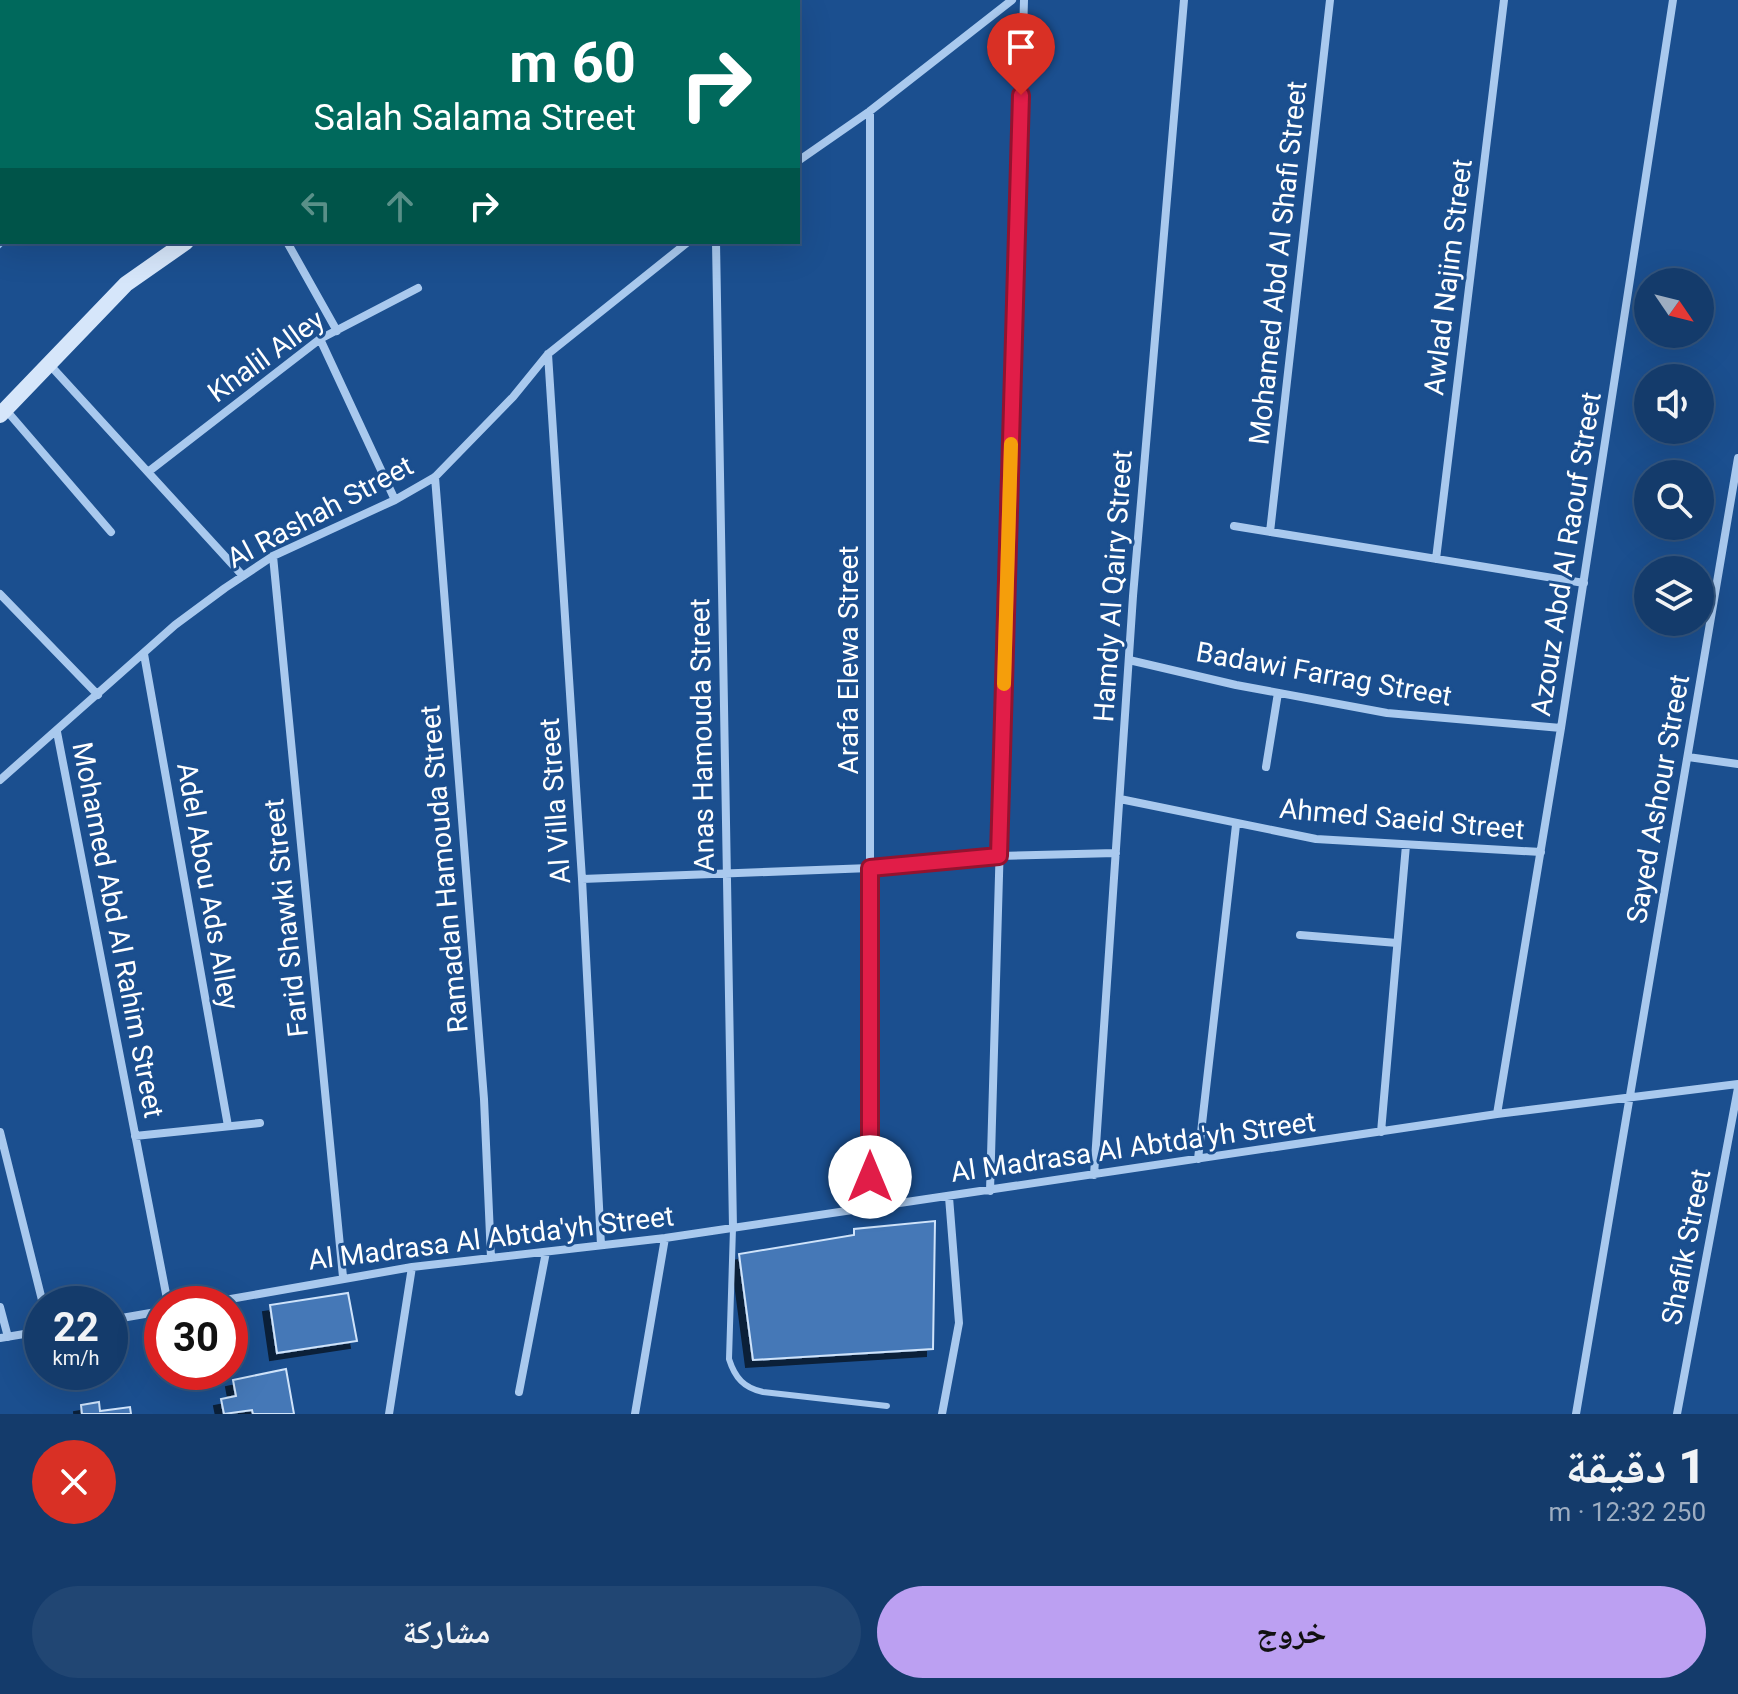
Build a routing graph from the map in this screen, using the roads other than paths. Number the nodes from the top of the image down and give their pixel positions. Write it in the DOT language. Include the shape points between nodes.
graph roads {
  1 [pos="1012,0"];
  2 [pos="1024,0"];
  3 [pos="1184,0"];
  4 [pos="1330,0"];
  5 [pos="1504,0"];
  6 [pos="1673,0"];
  7 [pos="870,111"];
  8 [pos="800,160"];
  9 [pos="183,244"];
  10 [pos="288,244"];
  11 [pos="686,244"];
  12 [pos="716,244"];
  13 [pos="418,288"];
  14 [pos="337,331"];
  15 [pos="320,339"];
  16 [pos="548,354"];
  17 [pos="49,364"];
  18 [pos="3,412"];
  19 [pos="1738,458"];
  20 [pos="148,472"];
  21 [pos="435,477"];
  22 [pos="395,500"];
  23 [pos="1234,526"];
  24 [pos="111,532"];
  25 [pos="1270,532"];
  26 [pos="273,556"];
  27 [pos="1436,559"];
  28 [pos="243,576"];
  29 [pos="1584,583"];
  30 [pos="0,594"];
  31 [pos="144,654"];
  32 [pos="1129,660"];
  33 [pos="1278,693"];
  34 [pos="98,695"];
  35 [pos="1561,728"];
  36 [pos="57,732"];
  37 [pos="1688,757"];
  38 [pos="1738,764"];
  39 [pos="1266,767"];
  40 [pos="0,780"];
  41 [pos="1120,799"];
  42 [pos="1236,825"];
  43 [pos="1406,845"];
  44 [pos="1541,852"];
  45 [pos="1116,853"];
  46 [pos="999,856"];
  47 [pos="870,868"];
  48 [pos="727,872"];
  49 [pos="582,879"];
  50 [pos="1300,935"];
  51 [pos="1397,943"];
  52 [pos="1738,1086"];
  53 [pos="1630,1100"];
  54 [pos="1497,1114"];
  55 [pos="260,1123"];
  56 [pos="228,1126"];
  57 [pos="0,1132"];
  58 [pos="1381,1132"];
  59 [pos="135,1136"];
  60 [pos="1,1143"];
  61 [pos="1198,1159"];
  62 [pos="1094,1175"];
  63 [pos="990,1191"];
  64 [pos="949,1197"];
  65 [pos="870,1208"];
  66 [pos="733,1228"];
  67 [pos="665,1238"];
  68 [pos="601,1245"];
  69 [pos="546,1252"];
  70 [pos="491,1258"];
  71 [pos="412,1267"];
  72 [pos="343,1277"];
  73 [pos="38,1286"];
  74 [pos="164,1286"];
  75 [pos="248,1295"];
  76 [pos="0,1307"];
  77 [pos="24,1334"];
  78 [pos="4,1337"];
  79 [pos="519,1392"];
  80 [pos="887,1406"];
  81 [pos="389,1414"];
  82 [pos="635,1414"];
  83 [pos="942,1414"];
  84 [pos="1576,1414"];
  85 [pos="1677,1414"];
  1 -- 7 [label="street"];
  2 -- 46 [label="street"];
  3 -- 32 [label="street, Hamdy Al Qairy Street"];
  4 -- 25 [label="street, Mohamed Abd Al Shafi Street"];
  5 -- 27 [label="street, Awlad Najim Street"];
  6 -- 29 [label="street, Azouz Abd Al Raouf Street"];
  7 -- 8 [label="street"];
  7 -- 47 [label="street, Arafa Elewa Street"];
  9 -- 17 [label="street" via="126,284"];
  10 -- 14 [label="street"];
  11 -- 16 [label="street, Al Rashah Street"];
  12 -- 48 [label="street, Anas Hamouda Street"];
  13 -- 14 [label="street, Khalil Alley"];
  14 -- 15 [label="street, Khalil Alley"];
  15 -- 20 [label="street, Khalil Alley"];
  15 -- 22 [label="street"];
  16 -- 21 [label="street, Al Rashah Street"];
  16 -- 49 [label="street, Al Villa Street"];
  17 -- 18 [label="street"];
  17 -- 20 [label="street"];
  18 -- 24 [label="street"];
  19 -- 37 [label="street, Sayed Ashour Street"];
  20 -- 28 [label="street"];
  21 -- 22 [label="street, Al Rashah Street"];
  21 -- 70 [label="street, Ramadan Hamouda Street" via="484,1099"];
  22 -- 26 [label="street, Al Rashah Street"];
  23 -- 25 [label="street"];
  25 -- 27 [label="street"];
  26 -- 28 [label="street, Al Rashah Street"];
  26 -- 72 [label="street, Farid Shawki Street"];
  27 -- 29 [label="street"];
  28 -- 31 [label="street, Al Rashah Street"];
  29 -- 35 [label="street, Azouz Abd Al Raouf Street"];
  30 -- 34 [label="street"];
  31 -- 34 [label="street, Al Rashah Street"];
  31 -- 56 [label="street, Adel Abou Ads Alley"];
  32 -- 33 [label="street, Badawi Farrag Street"];
  32 -- 41 [label="street, Hamdy Al Qairy Street"];
  33 -- 35 [label="street, Badawi Farrag Street" via="1387,713"];
  33 -- 39 [label="street"];
  34 -- 36 [label="street, Al Rashah Street"];
  35 -- 44 [label="street, Azouz Abd Al Raouf Street"];
  36 -- 40 [label="street, Al Rashah Street"];
  36 -- 59 [label="street, Mohamed Abd Al Rahim Street"];
  37 -- 38 [label="street"];
  37 -- 53 [label="street, Sayed Ashour Street"];
  41 -- 42 [label="street, Ahmed Saeid Street"];
  41 -- 45 [label="street, Hamdy Al Qairy Street"];
  42 -- 43 [label="street, Ahmed Saeid Street" via="1316,839"];
  42 -- 61 [label="street"];
  43 -- 44 [label="street, Ahmed Saeid Street"];
  43 -- 51 [label="street"];
  44 -- 54 [label="street, Azouz Abd Al Raouf Street"];
  45 -- 46 [label="street"];
  45 -- 62 [label="street, Hamdy Al Qairy Street"];
  46 -- 47 [label="street"];
  46 -- 63 [label="street"];
  47 -- 48 [label="street"];
  47 -- 65 [label="street, Arafa Elewa Street"];
  48 -- 49 [label="street"];
  48 -- 66 [label="street, Anas Hamouda Street"];
  49 -- 68 [label="street, Al Villa Street"];
  50 -- 51 [label="street"];
  51 -- 58 [label="street"];
  52 -- 53 [label="street, Al Madrasa Al Abtda'yh Street"];
  52 -- 85 [label="street, Shafik Street"];
  53 -- 54 [label="street, Al Madrasa Al Abtda'yh Street"];
  53 -- 84 [label="street, Sayed Ashour Street"];
  54 -- 58 [label="street, Al Madrasa Al Abtda'yh Street"];
  55 -- 56 [label="street, Mohamed Abd Al Rahim Street"];
  56 -- 59 [label="street, Mohamed Abd Al Rahim Street"];
  57 -- 60 [label="street"];
  58 -- 61 [label="street, Al Madrasa Al Abtda'yh Street"];
  59 -- 74 [label="street, Mohamed Abd Al Rahim Street"];
  60 -- 73 [label="street"];
  61 -- 62 [label="street, Al Madrasa Al Abtda'yh Street"];
  62 -- 63 [label="street, Al Madrasa Al Abtda'yh Street"];
  63 -- 64 [label="street, Al Madrasa Al Abtda'yh Street"];
  64 -- 65 [label="street, Al Madrasa Al Abtda'yh Street"];
  64 -- 83 [label="street" via="959,1323"];
  65 -- 66 [label="street, Al Madrasa Al Abtda'yh Street"];
  66 -- 67 [label="street, Al Madrasa Al Abtda'yh Street"];
  66 -- 80 [label="lane" via="729,1359 737,1378 763,1392"];
  67 -- 68 [label="street, Al Madrasa Al Abtda'yh Street"];
  67 -- 82 [label="street"];
  68 -- 69 [label="street, Al Madrasa Al Abtda'yh Street"];
  69 -- 70 [label="street, Al Madrasa Al Abtda'yh Street"];
  69 -- 79 [label="street"];
  70 -- 71 [label="street, Al Madrasa Al Abtda'yh Street"];
  71 -- 72 [label="street, Al Madrasa Al Abtda'yh Street"];
  71 -- 81 [label="street"];
  72 -- 75 [label="street, Al Madrasa Al Abtda'yh Street"];
  76 -- 78 [label="street"];
  77 -- 78 [label="street"];
}
